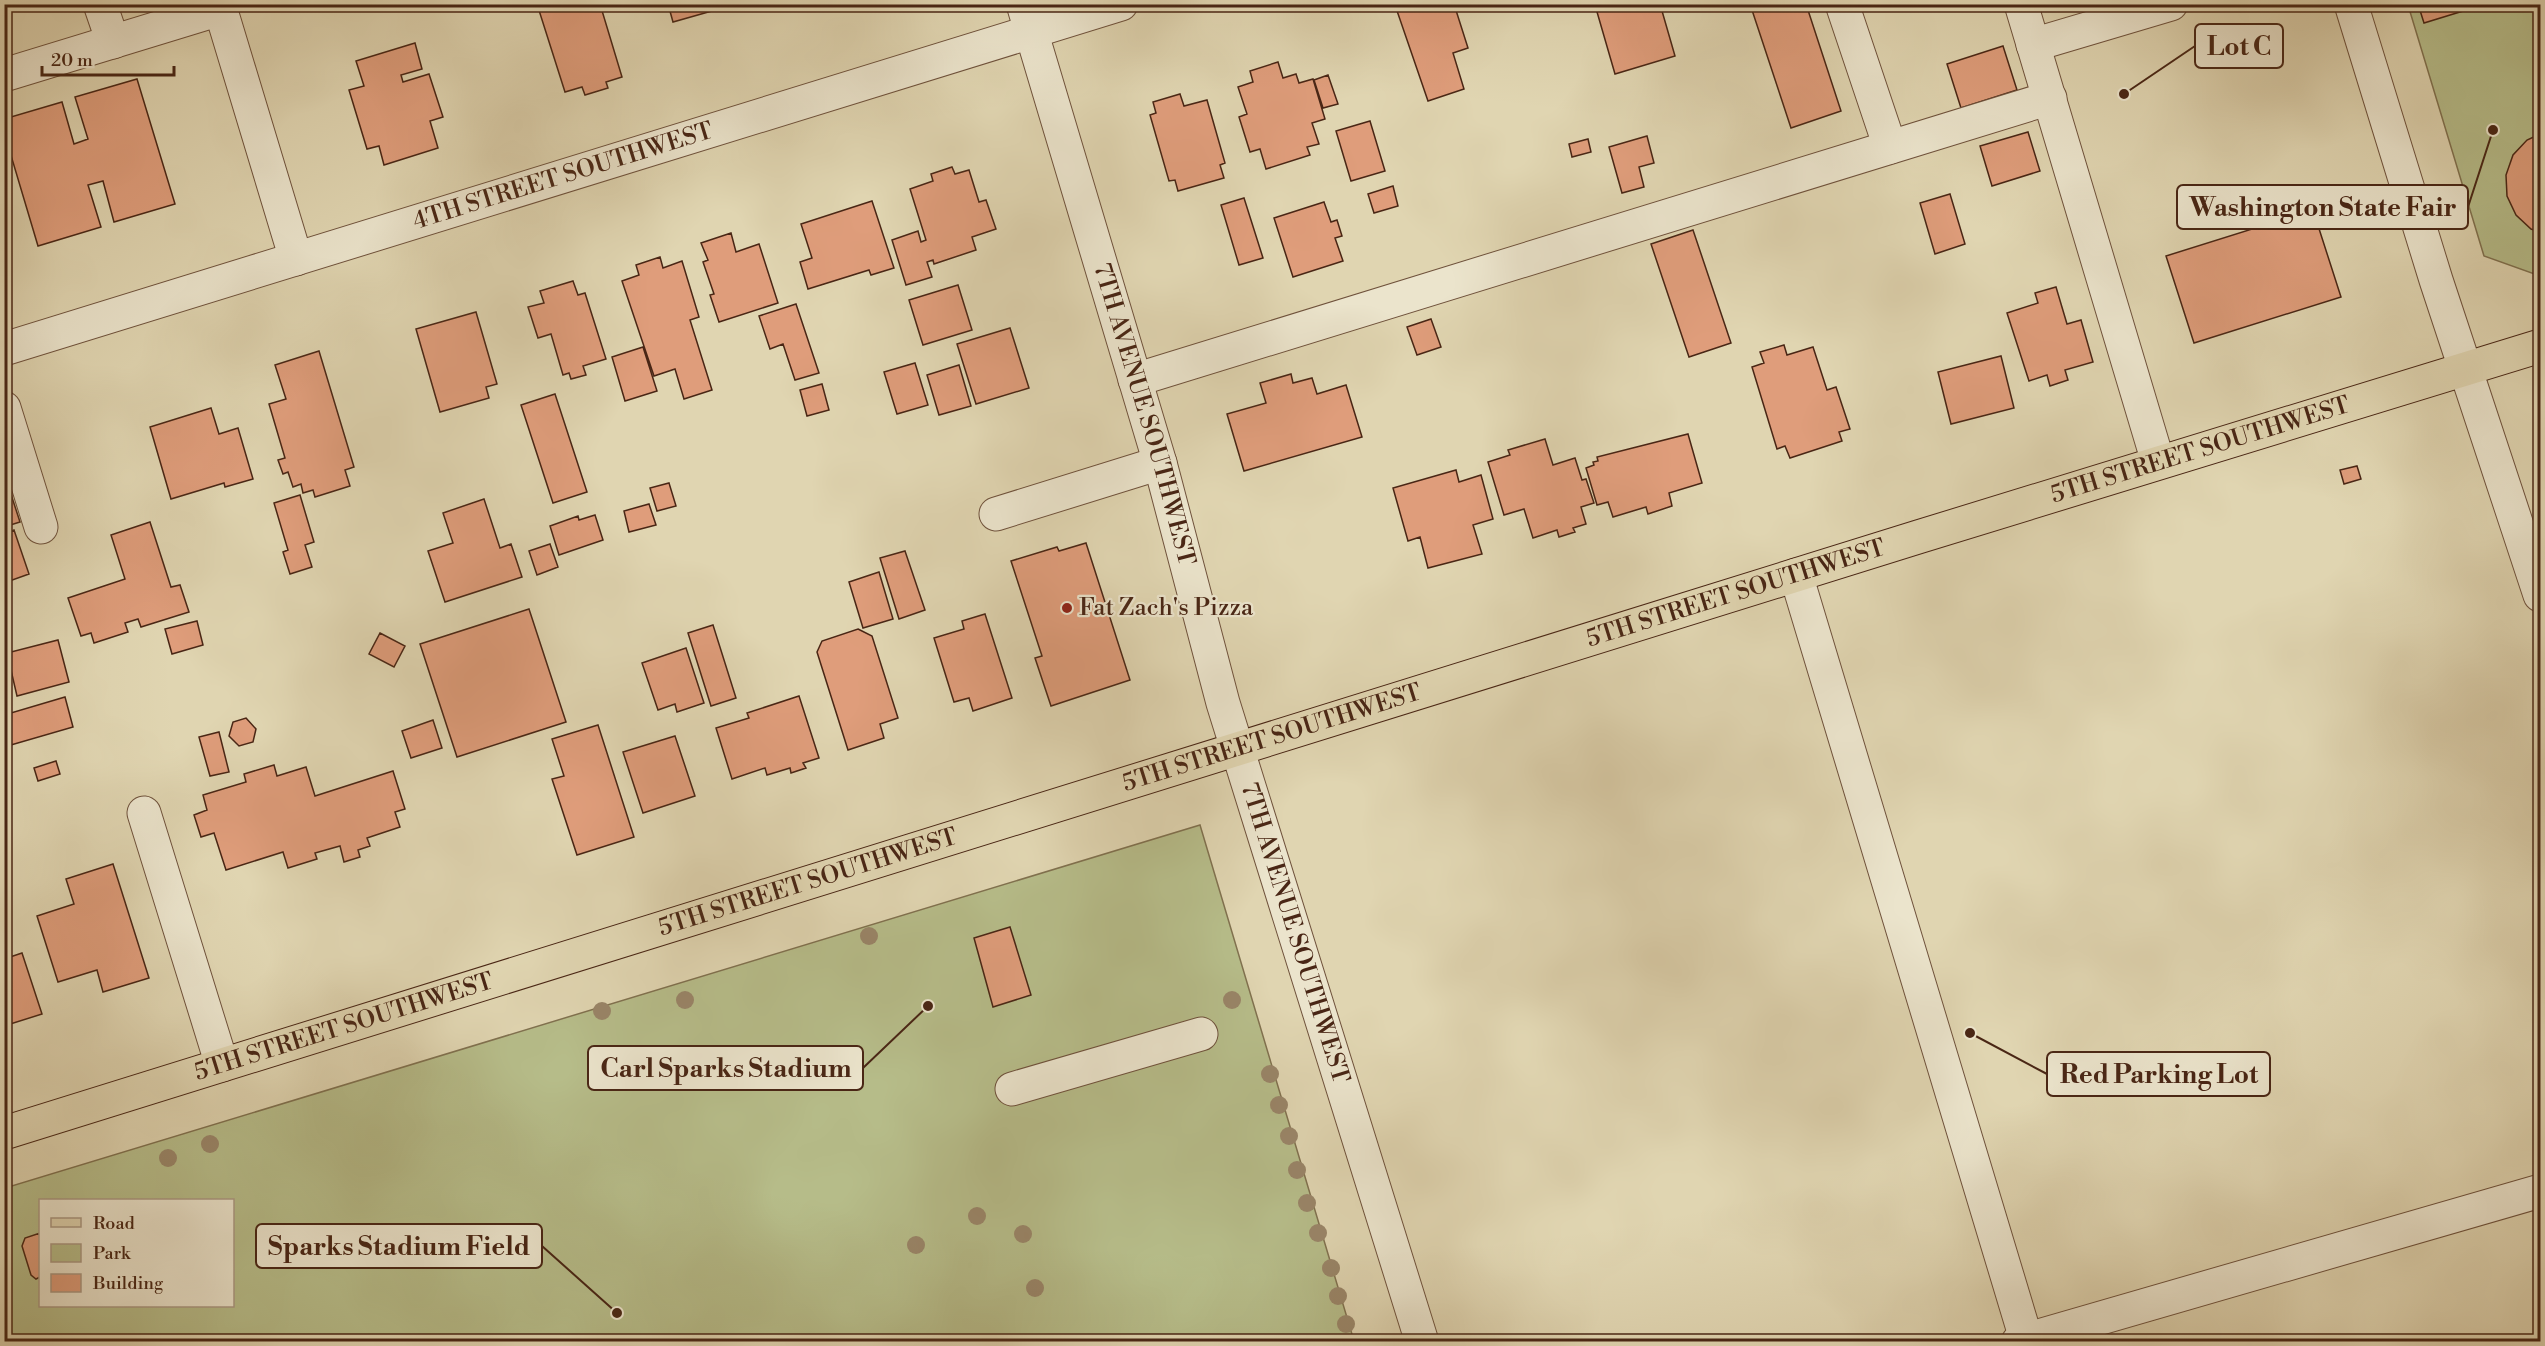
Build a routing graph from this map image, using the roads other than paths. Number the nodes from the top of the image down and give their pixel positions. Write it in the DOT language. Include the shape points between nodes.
graph roads {
  1 [pos="100,4"];
  2 [pos="1121,4"];
  3 [pos="1842,4"];
  4 [pos="2021,4"];
  5 [pos="2170,4"];
  6 [pos="2351,4"];
  7 [pos="220,7"];
  8 [pos="1027,19"];
  9 [pos="113,42"];
  10 [pos="2034,45"];
  11 [pos="4,75"];
  12 [pos="2050,98"];
  13 [pos="1890,147"];
  14 [pos="296,259"];
  15 [pos="2541,346"];
  16 [pos="4,349"];
  17 [pos="2465,369"];
  18 [pos="1135,380"];
  19 [pos="4,408"];
  20 [pos="2158,462"];
  21 [pos="1160,463"];
  22 [pos="996,514"];
  23 [pos="41,527"];
  24 [pos="1796,575"];
  25 [pos="2541,596"];
  26 [pos="1238,750"];
  27 [pos="144,813"];
  28 [pos="1201,1034"];
  29 [pos="222,1065"];
  30 [pos="1012,1089"];
  31 [pos="4,1133"];
  32 [pos="2541,1191"];
  33 [pos="1422,1341"];
  34 [pos="2024,1341"];
  1 -- 9 [label="street"];
  2 -- 8 [label="street, 4TH STREET SOUTHWEST"];
  3 -- 13 [label="street"];
  4 -- 10 [label="street"];
  5 -- 10 [label="street"];
  6 -- 17 [label="street"];
  7 -- 9 [label="street"];
  7 -- 14 [label="street"];
  8 -- 14 [label="street, 4TH STREET SOUTHWEST"];
  8 -- 18 [label="street, 7TH AVENUE SOUTHWEST"];
  9 -- 11 [label="street"];
  10 -- 12 [label="street"];
  12 -- 13 [label="street"];
  12 -- 20 [label="street"];
  13 -- 18 [label="street"];
  14 -- 16 [label="street, 4TH STREET SOUTHWEST"];
  15 -- 17 [label="main road, 5TH STREET SOUTHWEST"];
  17 -- 20 [label="main road, 5TH STREET SOUTHWEST"];
  17 -- 25 [label="street"];
  18 -- 21 [label="street, 7TH AVENUE SOUTHWEST"];
  19 -- 23 [label="street"];
  20 -- 24 [label="main road, 5TH STREET SOUTHWEST"];
  21 -- 22 [label="street"];
  21 -- 26 [label="street, 7TH AVENUE SOUTHWEST"];
  24 -- 26 [label="main road, 5TH STREET SOUTHWEST"];
  24 -- 34 [label="street"];
  26 -- 29 [label="main road, 5TH STREET SOUTHWEST"];
  26 -- 33 [label="street, 7TH AVENUE SOUTHWEST"];
  27 -- 29 [label="street"];
  28 -- 30 [label="street"];
  29 -- 31 [label="main road, 5TH STREET SOUTHWEST"];
  32 -- 34 [label="street"];
}
